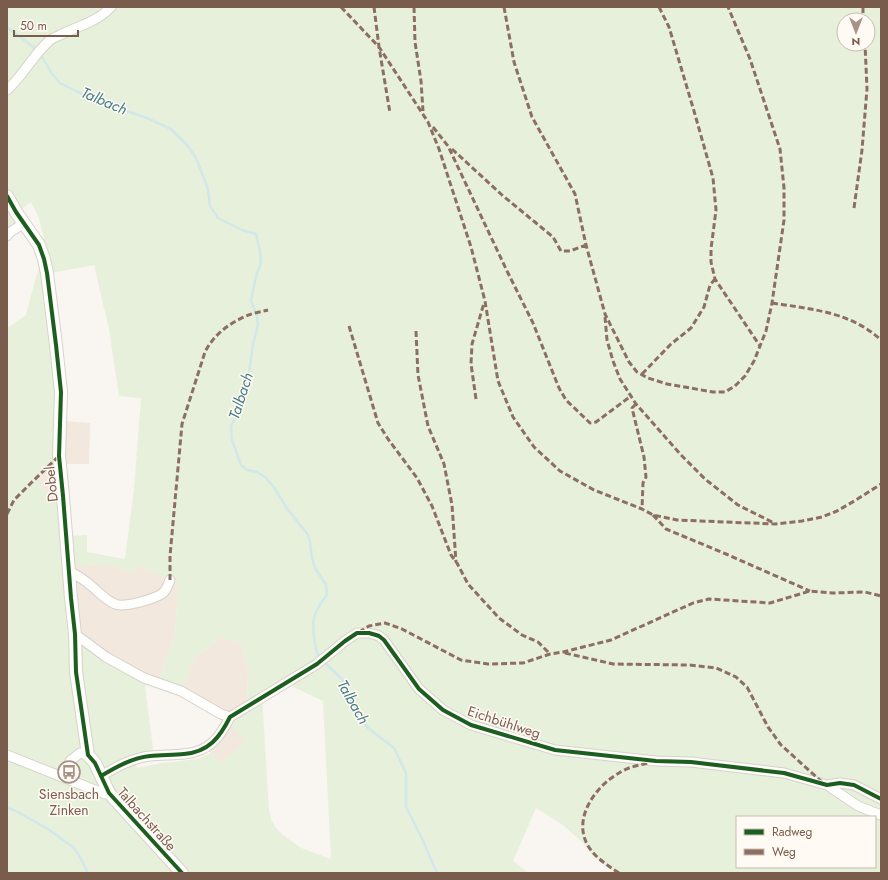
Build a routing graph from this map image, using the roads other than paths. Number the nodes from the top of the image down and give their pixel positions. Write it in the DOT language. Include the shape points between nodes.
graph roads {
  1 [pos="111,7"];
  2 [pos="7,90"];
  3 [pos="7,196"];
  4 [pos="24,223"];
  5 [pos="7,236"];
  6 [pos="69,571"];
  7 [pos="170,580"];
  8 [pos="75,634"];
  9 [pos="230,717"];
  10 [pos="7,755"];
  11 [pos="88,755"];
  12 [pos="101,776"];
  13 [pos="69,780"];
  14 [pos="827,785"];
  15 [pos="854,785"];
  16 [pos="109,793"];
  17 [pos="881,799"];
  18 [pos="849,800"];
  19 [pos="881,815"];
  20 [pos="182,873"];
  1 -- 2 [label="street" via="95,20 50,40"];
  3 -- 4 [label="street, Dobel"];
  4 -- 5 [label="street"];
  4 -- 6 [label="street, Dobel" via="39,245 47,273 61,392 59,456"];
  6 -- 7 [label="street" via="90,584 106,599 123,605 162,594 168,588"];
  6 -- 8 [label="street, Dobel"];
  8 -- 9 [label="street" via="106,657 144,678 181,691"];
  8 -- 11 [label="street, Dobel" via="76,672"];
  9 -- 12 [label="street, Eichbühlweg" via="214,741 200,750 186,754 149,756 134,760"];
  9 -- 14 [label="street, Eichbühlweg" via="317,664 357,633 369,633 384,640 418,689 443,710 471,725 555,750 784,773"];
  10 -- 13 [label="street"];
  11 -- 12 [label="street, Dobel" via="96,763"];
  11 -- 13 [label="street" via="80,753 70,761"];
  12 -- 16 [label="street, Talbachstraße"];
  13 -- 16 [label="street" via="105,794"];
  14 -- 15 [label="street, Eichbühlweg"];
  14 -- 18 [label="street"];
  15 -- 17 [label="street, Eichbühlweg"];
  15 -- 18 [label="street"];
  16 -- 20 [label="street, Talbachstraße"];
  18 -- 19 [label="street"];
}
